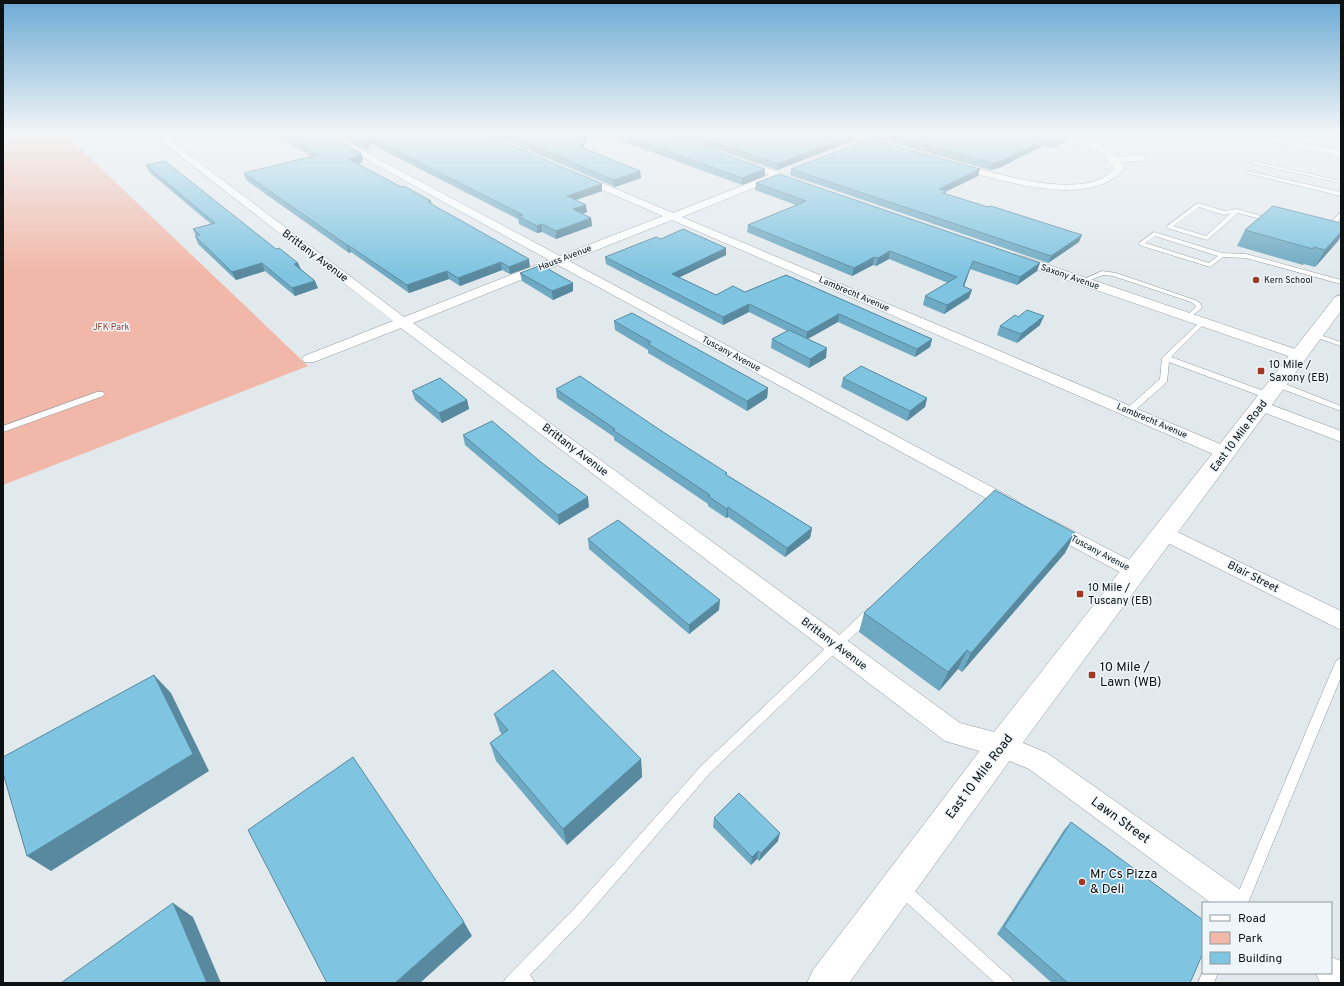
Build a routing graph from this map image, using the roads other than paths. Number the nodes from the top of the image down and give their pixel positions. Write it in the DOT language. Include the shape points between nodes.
graph roads {
  1 [pos="217,181"];
  2 [pos="411,181"];
  3 [pos="591,181"];
  4 [pos="762,181"];
  5 [pos="794,181"];
  6 [pos="1015,181"];
  7 [pos="1102,181"];
  8 [pos="1286,181"];
  9 [pos="808,186"];
  10 [pos="1341,194"];
  11 [pos="1237,211"];
  12 [pos="1341,214"];
  13 [pos="673,216"];
  14 [pos="1282,223"];
  15 [pos="1341,224"];
  16 [pos="1003,254"];
  17 [pos="1222,255"];
  18 [pos="559,261"];
  19 [pos="1083,281"];
  20 [pos="1341,282"];
  21 [pos="1341,300"];
  22 [pos="1188,317"];
  23 [pos="1203,322"];
  24 [pos="404,323"];
  25 [pos="1314,335"];
  26 [pos="1341,344"];
  27 [pos="1299,355"];
  28 [pos="1166,358"];
  29 [pos="309,359"];
  30 [pos="100,394"];
  31 [pos="1269,395"];
  32 [pos="1341,409"];
  33 [pos="1129,411"];
  34 [pos="3,429"];
  35 [pos="1341,437"];
  36 [pos="1226,453"];
  37 [pos="1021,510"];
  38 [pos="1042,521"];
  39 [pos="1165,533"];
  40 [pos="1136,572"];
  41 [pos="877,606"];
  42 [pos="1341,621"];
  43 [pos="836,645"];
  44 [pos="1341,663"];
  45 [pos="1002,746"];
  46 [pos="898,885"];
  47 [pos="1234,902"];
  48 [pos="1241,902"];
  49 [pos="1332,973"];
  50 [pos="1341,979"];
  51 [pos="519,980"];
  52 [pos="826,983"];
  53 [pos="1006,983"];
  1 -- 24 [label="street, Brittany Avenue"];
  2 -- 18 [label="street, Tuscany Avenue"];
  3 -- 13 [label="street, Lambrecht Avenue"];
  4 -- 13 [label="street, Hauss Avenue"];
  5 -- 9 [label="street"];
  6 -- 7 [label="street" via="1054,186 1078,186"];
  8 -- 10 [label="lane"];
  11 -- 11 [label="lane" via="1224,212 1198,205 1169,227 1206,238"];
  11 -- 14 [label="lane"];
  12 -- 15 [label="lane" via="1334,222"];
  13 -- 18 [label="street, Hauss Avenue"];
  13 -- 33 [label="street, Lambrecht Avenue"];
  16 -- 19 [label="street, Saxony Avenue"];
  17 -- 17 [label="lane" via="1154,234 1141,244 1210,265"];
  17 -- 20 [label="lane" via="1246,256"];
  18 -- 24 [label="street, Hauss Avenue"];
  18 -- 37 [label="street, Tuscany Avenue" via="988,500"];
  19 -- 22 [label="street, Saxony Avenue"];
  19 -- 22 [label="lane" via="1102,273 1121,276 1198,304 1199,308"];
  21 -- 25 [label="main road, East 10 Mile Road"];
  22 -- 23 [label="street, Saxony Avenue"];
  23 -- 27 [label="street, Saxony Avenue"];
  23 -- 28 [label="lane"];
  24 -- 29 [label="street, Hauss Avenue"];
  24 -- 43 [label="street, Brittany Avenue"];
  25 -- 26 [label="lane"];
  25 -- 27 [label="main road, East 10 Mile Road"];
  27 -- 31 [label="main road, East 10 Mile Road"];
  28 -- 31 [label="lane"];
  28 -- 33 [label="lane" via="1164,380"];
  30 -- 34 [label="lane"];
  31 -- 32 [label="lane"];
  31 -- 35 [label="street"];
  31 -- 36 [label="main road, East 10 Mile Road"];
  33 -- 36 [label="street, Lambrecht Avenue"];
  36 -- 39 [label="main road, East 10 Mile Road"];
  38 -- 40 [label="street, Tuscany Avenue"];
  39 -- 40 [label="main road, East 10 Mile Road"];
  39 -- 42 [label="street, Blair Street"];
  40 -- 45 [label="main road, East 10 Mile Road"];
  41 -- 43 [label="lane"];
  43 -- 45 [label="street, Brittany Avenue" via="954,734"];
  43 -- 51 [label="lane" via="706,769"];
  44 -- 48 [label="lane"];
  45 -- 46 [label="main road, East 10 Mile Road"];
  45 -- 47 [label="street, Lawn Street" via="1038,761"];
  46 -- 52 [label="main road, East 10 Mile Road"];
  46 -- 53 [label="lane"];
  49 -- 50 [label="street"];
}
